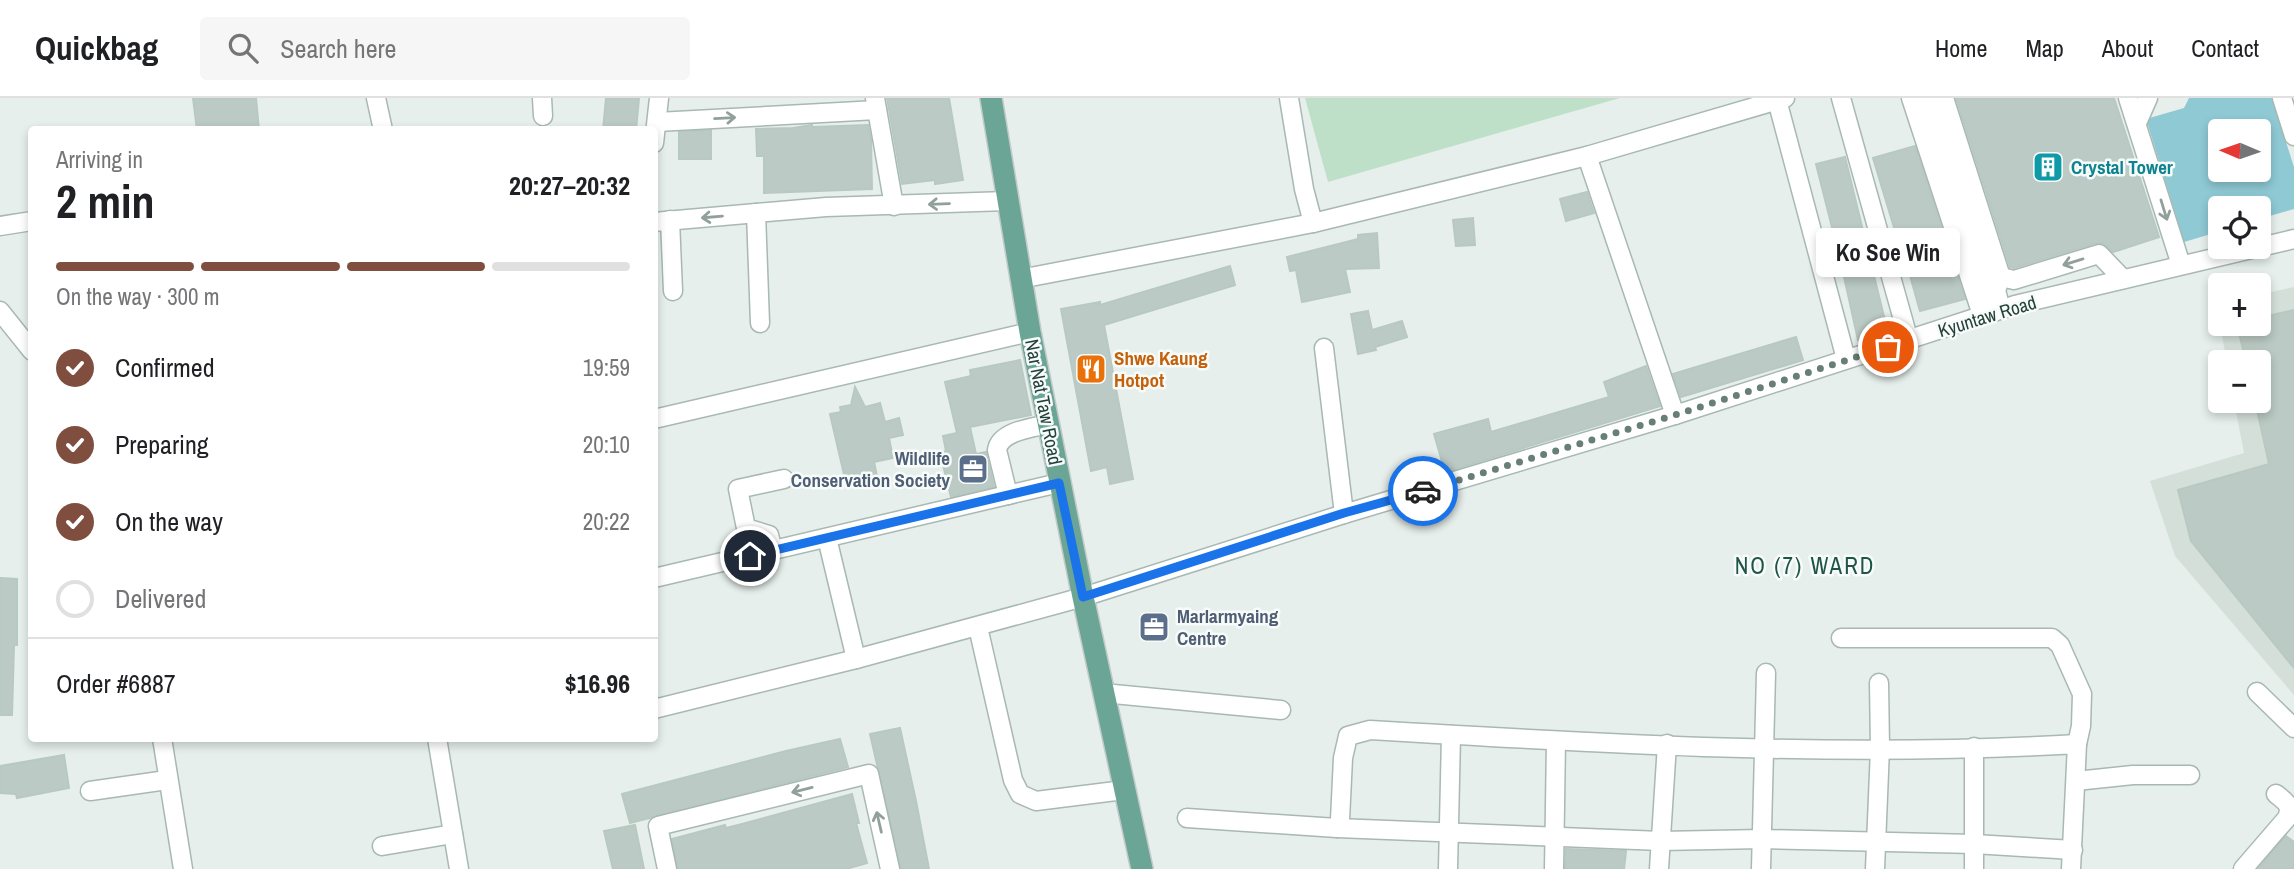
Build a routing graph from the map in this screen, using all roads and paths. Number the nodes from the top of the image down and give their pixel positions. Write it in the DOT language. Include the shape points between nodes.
graph roads {
  1 [pos="376,98"];
  2 [pos="660,98"];
  3 [pos="991,98"];
  4 [pos="1289,98"];
  5 [pos="1841,98"];
  6 [pos="1911,98"];
  7 [pos="1929,98"];
  8 [pos="1942,98"];
  9 [pos="2128,98"];
  10 [pos="2148,98"];
  11 [pos="2284,98"];
  12 [pos="1781,99"];
  13 [pos="876,104"];
  14 [pos="657,122"];
  15 [pos="2294,122"];
  16 [pos="2137,123"];
  17 [pos="382,126"];
  18 [pos="656,126"];
  19 [pos="2294,136"];
  20 [pos="1587,156"];
  21 [pos="1007,201"];
  22 [pos="894,206"];
  23 [pos="756,213"];
  24 [pos="662,221"];
  25 [pos="28,222"];
  26 [pos="1313,223"];
  27 [pos="0,226"];
  28 [pos="2293,242"];
  29 [pos="2182,265"];
  30 [pos="1020,279"];
  31 [pos="2123,279"];
  32 [pos="2002,283"];
  33 [pos="673,291"];
  34 [pos="1999,310"];
  35 [pos="0,311"];
  36 [pos="760,323"];
  37 [pos="1030,332"];
  38 [pos="1909,341"];
  39 [pos="28,346"];
  40 [pos="1324,348"];
  41 [pos="1846,359"];
  42 [pos="1675,415"];
  43 [pos="658,418"];
  44 [pos="1048,424"];
  45 [pos="784,479"];
  46 [pos="1059,483"];
  47 [pos="1008,495"];
  48 [pos="1344,513"];
  49 [pos="827,538"];
  50 [pos="773,551"];
  51 [pos="658,577"];
  52 [pos="1083,597"];
  53 [pos="978,627"];
  54 [pos="1841,638"];
  55 [pos="856,659"];
  56 [pos="1766,673"];
  57 [pos="1879,683"];
  58 [pos="2257,692"];
  59 [pos="1104,693"];
  60 [pos="658,708"];
  61 [pos="1281,710"];
  62 [pos="2294,728"];
  63 [pos="1451,735"];
  64 [pos="1556,741"];
  65 [pos="162,742"];
  66 [pos="438,742"];
  67 [pos="1667,744"];
  68 [pos="2077,744"];
  69 [pos="1765,747"];
  70 [pos="1974,747"];
  71 [pos="1880,748"];
  72 [pos="2190,775"];
  73 [pos="167,780"];
  74 [pos="2076,781"];
  75 [pos="1124,790"];
  76 [pos="90,791"];
  77 [pos="2276,793"];
  78 [pos="1187,818"];
  79 [pos="1337,828"];
  80 [pos="453,834"];
  81 [pos="1449,834"];
  82 [pos="1554,835"];
  83 [pos="1762,839"];
  84 [pos="1661,841"];
  85 [pos="1135,842"];
  86 [pos="1877,842"];
  87 [pos="1974,844"];
  88 [pos="382,846"];
  89 [pos="2073,850"];
  90 [pos="183,869"];
  91 [pos="459,869"];
  92 [pos="667,869"];
  93 [pos="890,869"];
  94 [pos="1133,869"];
  95 [pos="1142,869"];
  96 [pos="1159,869"];
  97 [pos="1448,869"];
  98 [pos="1554,869"];
  99 [pos="1658,869"];
  100 [pos="1761,869"];
  101 [pos="1875,869"];
  102 [pos="1974,869"];
  103 [pos="2071,869"];
  104 [pos="2243,869"];
  1 -- 17 [label="street"];
  2 -- 14 [label="street"];
  3 -- 21 [label="main road, Nar Nat Taw Road"];
  4 -- 26 [label="street"];
  5 -- 38 [label="street"];
  6 -- 34 [label="street"];
  7 -- 32 [label="street"];
  8 -- 32 [label="street"];
  9 -- 16 [label="street"];
  10 -- 16 [label="street"];
  11 -- 15 [label="street"];
  11 -- 19 [label="street"];
  12 -- 20 [label="street"];
  12 -- 41 [label="street"];
  14 -- 13 [label="street, one-way"];
  13 -- 22 [label="street"];
  14 -- 18 [label="street"];
  16 -- 29 [label="street, one-way"];
  20 -- 26 [label="street"];
  20 -- 42 [label="street"];
  21 -- 22 [label="street, one-way"];
  21 -- 30 [label="main road, Nar Nat Taw Road"];
  22 -- 23 [label="street"];
  23 -- 24 [label="street, one-way"];
  23 -- 36 [label="street"];
  24 -- 33 [label="street"];
  25 -- 27 [label="street"];
  26 -- 30 [label="street"];
  28 -- 29 [label="street, Kyuntaw Road"];
  29 -- 31 [label="street, Kyuntaw Road"];
  30 -- 37 [label="main road, Nar Nat Taw Road"];
  31 -- 32 [label="street, one-way" via="2099,254"];
  31 -- 34 [label="street, Kyuntaw Road"];
  32 -- 34 [label="street"];
  32 -- 34 [label="street"];
  34 -- 38 [label="street, Kyuntaw Road"];
  35 -- 39 [label="street"];
  37 -- 43 [label="street"];
  37 -- 44 [label="main road, Nar Nat Taw Road"];
  38 -- 41 [label="street, Kyuntaw Road"];
  40 -- 48 [label="street"];
  41 -- 42 [label="street, Kyuntaw Road"];
  42 -- 48 [label="street, Kyuntaw Road"];
  44 -- 46 [label="main road, Nar Nat Taw Road"];
  44 -- 47 [label="street" via="1004,436 998,443"];
  45 -- 50 [label="street" via="738,489 747,528 769,535"];
  46 -- 47 [label="street"];
  46 -- 52 [label="main road, Nar Nat Taw Road"];
  47 -- 49 [label="street"];
  48 -- 52 [label="street, Kyuntaw Road"];
  49 -- 50 [label="street"];
  49 -- 55 [label="street"];
  50 -- 51 [label="street"];
  52 -- 53 [label="street, Kyuntaw Road"];
  52 -- 59 [label="main road, Nar Nat Taw Road"];
  53 -- 55 [label="street, Kyuntaw Road"];
  53 -- 75 [label="street" via="1020,794 1036,801"];
  54 -- 68 [label="street" via="2052,638 2060,645 2082,694"];
  55 -- 60 [label="street, Kyuntaw Road"];
  56 -- 69 [label="street"];
  57 -- 71 [label="street"];
  58 -- 62 [label="street"];
  59 -- 61 [label="street"];
  59 -- 75 [label="main road, Nar Nat Taw Road"];
  63 -- 64 [label="street"];
  63 -- 79 [label="street" via="1370,730 1348,736"];
  63 -- 81 [label="street"];
  64 -- 67 [label="street"];
  64 -- 82 [label="street"];
  65 -- 73 [label="street"];
  66 -- 80 [label="street"];
  67 -- 69 [label="street"];
  67 -- 84 [label="street"];
  68 -- 70 [label="street"];
  68 -- 74 [label="street"];
  69 -- 71 [label="street"];
  69 -- 83 [label="street"];
  70 -- 71 [label="street"];
  70 -- 87 [label="street"];
  71 -- 86 [label="street"];
  72 -- 74 [label="street"];
  73 -- 76 [label="street"];
  73 -- 90 [label="street"];
  74 -- 89 [label="street"];
  75 -- 85 [label="main road, Nar Nat Taw Road"];
  77 -- 104 [label="street" via="2288,803 2287,818"];
  78 -- 79 [label="street"];
  79 -- 81 [label="street"];
  80 -- 88 [label="street"];
  80 -- 91 [label="street"];
  81 -- 82 [label="street"];
  81 -- 97 [label="street"];
  82 -- 84 [label="street"];
  82 -- 98 [label="street"];
  83 -- 84 [label="street"];
  83 -- 86 [label="street"];
  83 -- 100 [label="street"];
  84 -- 99 [label="street"];
  85 -- 94 [label="main road"];
  85 -- 95 [label="main road, Nar Nat Taw Road"];
  85 -- 96 [label="main road"];
  86 -- 87 [label="street"];
  86 -- 101 [label="street"];
  87 -- 89 [label="street"];
  87 -- 102 [label="street"];
  89 -- 103 [label="street"];
  93 -- 92 [label="street, one-way" via="869,774 658,826"];
}
